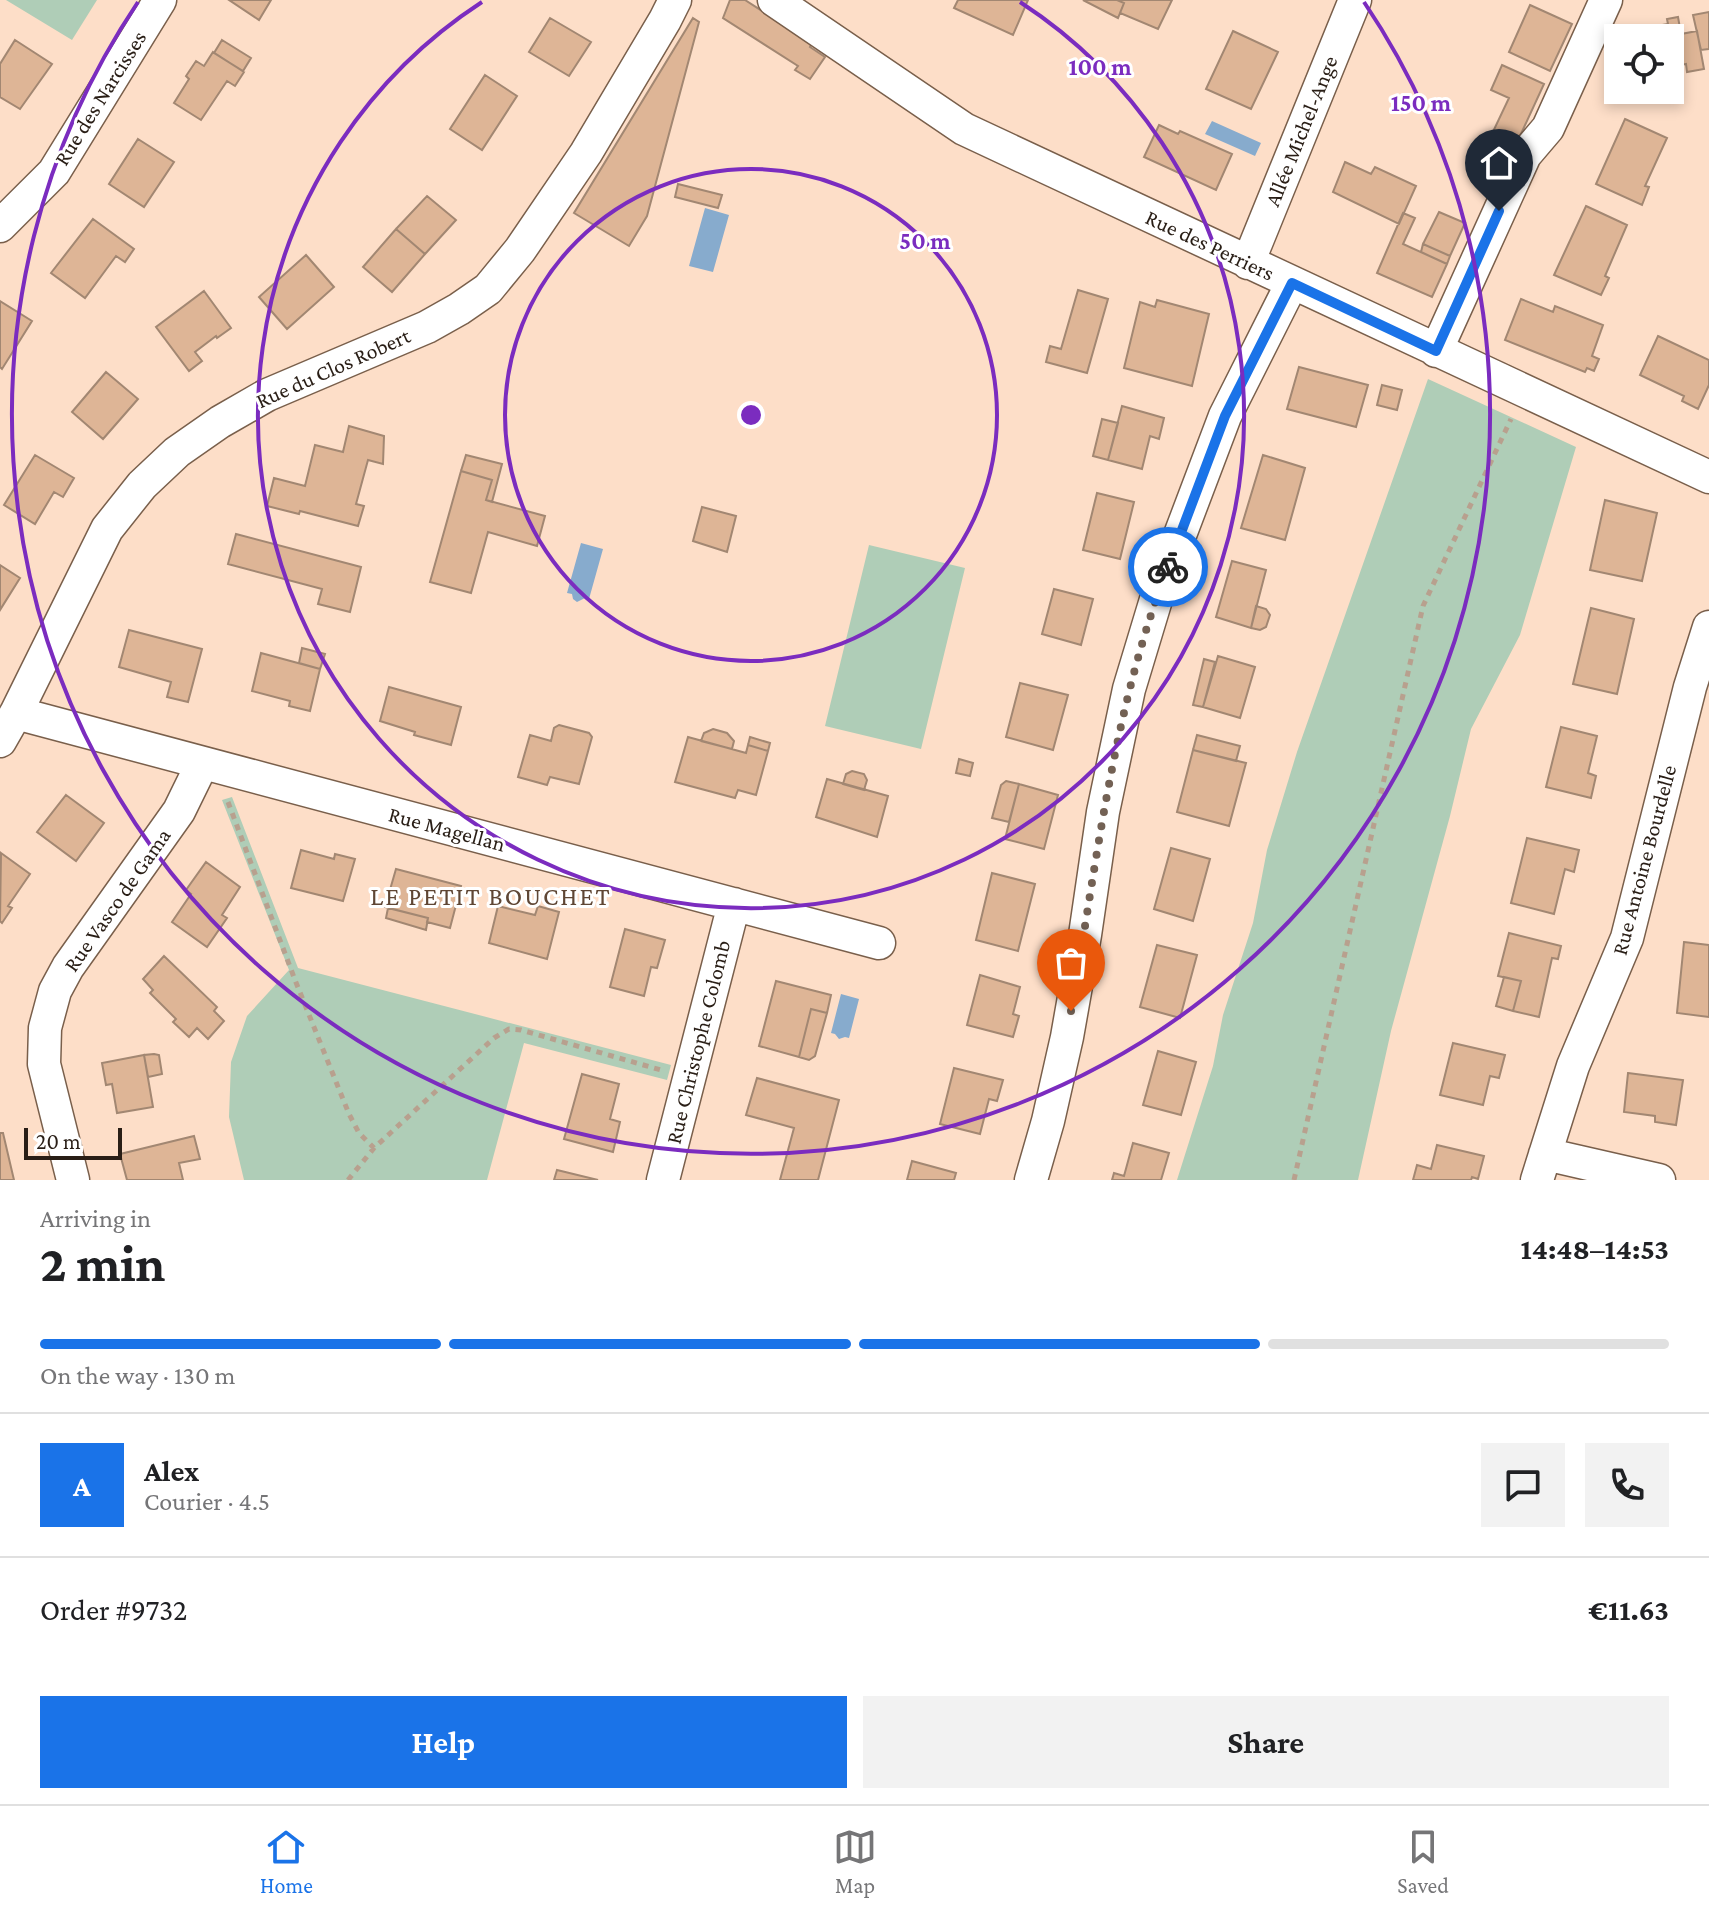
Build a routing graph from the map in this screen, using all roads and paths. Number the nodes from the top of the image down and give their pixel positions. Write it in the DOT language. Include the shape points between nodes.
graph roads {
  1 [pos="160,0"];
  2 [pos="675,0"];
  3 [pos="774,0"];
  4 [pos="1355,0"];
  5 [pos="1606,0"];
  6 [pos="0,226"];
  7 [pos="1248,263"];
  8 [pos="1292,283"];
  9 [pos="1436,351"];
  10 [pos="1524,392"];
  11 [pos="1709,477"];
  12 [pos="1709,627"];
  13 [pos="16,713"];
  14 [pos="0,741"];
  15 [pos="208,766"];
  16 [pos="734,904"];
  17 [pos="879,943"];
  18 [pos="689,1078"];
  19 [pos="374,1148"];
  20 [pos="1541,1167"];
  21 [pos="73,1180"];
  22 [pos="348,1180"];
  23 [pos="663,1180"];
  24 [pos="1031,1180"];
  25 [pos="1294,1180"];
  26 [pos="1659,1180"];
  1 -- 6 [label="street, Rue des Narcisses" via="54,172"];
  2 -- 13 [label="street, Rue du Clos Robert" via="586,153 488,289 427,327 267,395 177,452 142,485 107,529"];
  3 -- 7 [label="street, Rue des Perriers" via="964,129"];
  4 -- 7 [label="street, Allée Michel-Ange"];
  5 -- 9 [label="street" via="1548,128 1525,155"];
  7 -- 8 [label="street, Rue des Perriers"];
  8 -- 9 [label="street, Rue des Perriers"];
  8 -- 24 [label="street" via="1225,416 1158,593 1129,689 1103,812 1067,1037"];
  9 -- 10 [label="street, Rue des Perriers"];
  10 -- 11 [label="street, Rue des Perriers"];
  10 -- 25 [label="path" via="1423,606"];
  12 -- 20 [label="street, Rue Antoine Bourdelle" via="1627,938 1573,1066"];
  13 -- 14 [label="street, Rue du Clos Robert"];
  13 -- 15 [label="street, Rue Magellan"];
  15 -- 16 [label="street, Rue Magellan"];
  15 -- 19 [label="path" via="349,1114"];
  15 -- 21 [label="street, Rue Vasco de Gama" via="55,991 45,1028 44,1064"];
  16 -- 17 [label="street, Rue Magellan"];
  16 -- 18 [label="street, Rue Christophe Colomb"];
  18 -- 19 [label="path" via="509,1029"];
  18 -- 23 [label="street, Rue Christophe Colomb"];
  19 -- 22 [label="path"];
  20 -- 26 [label="street"];
}
